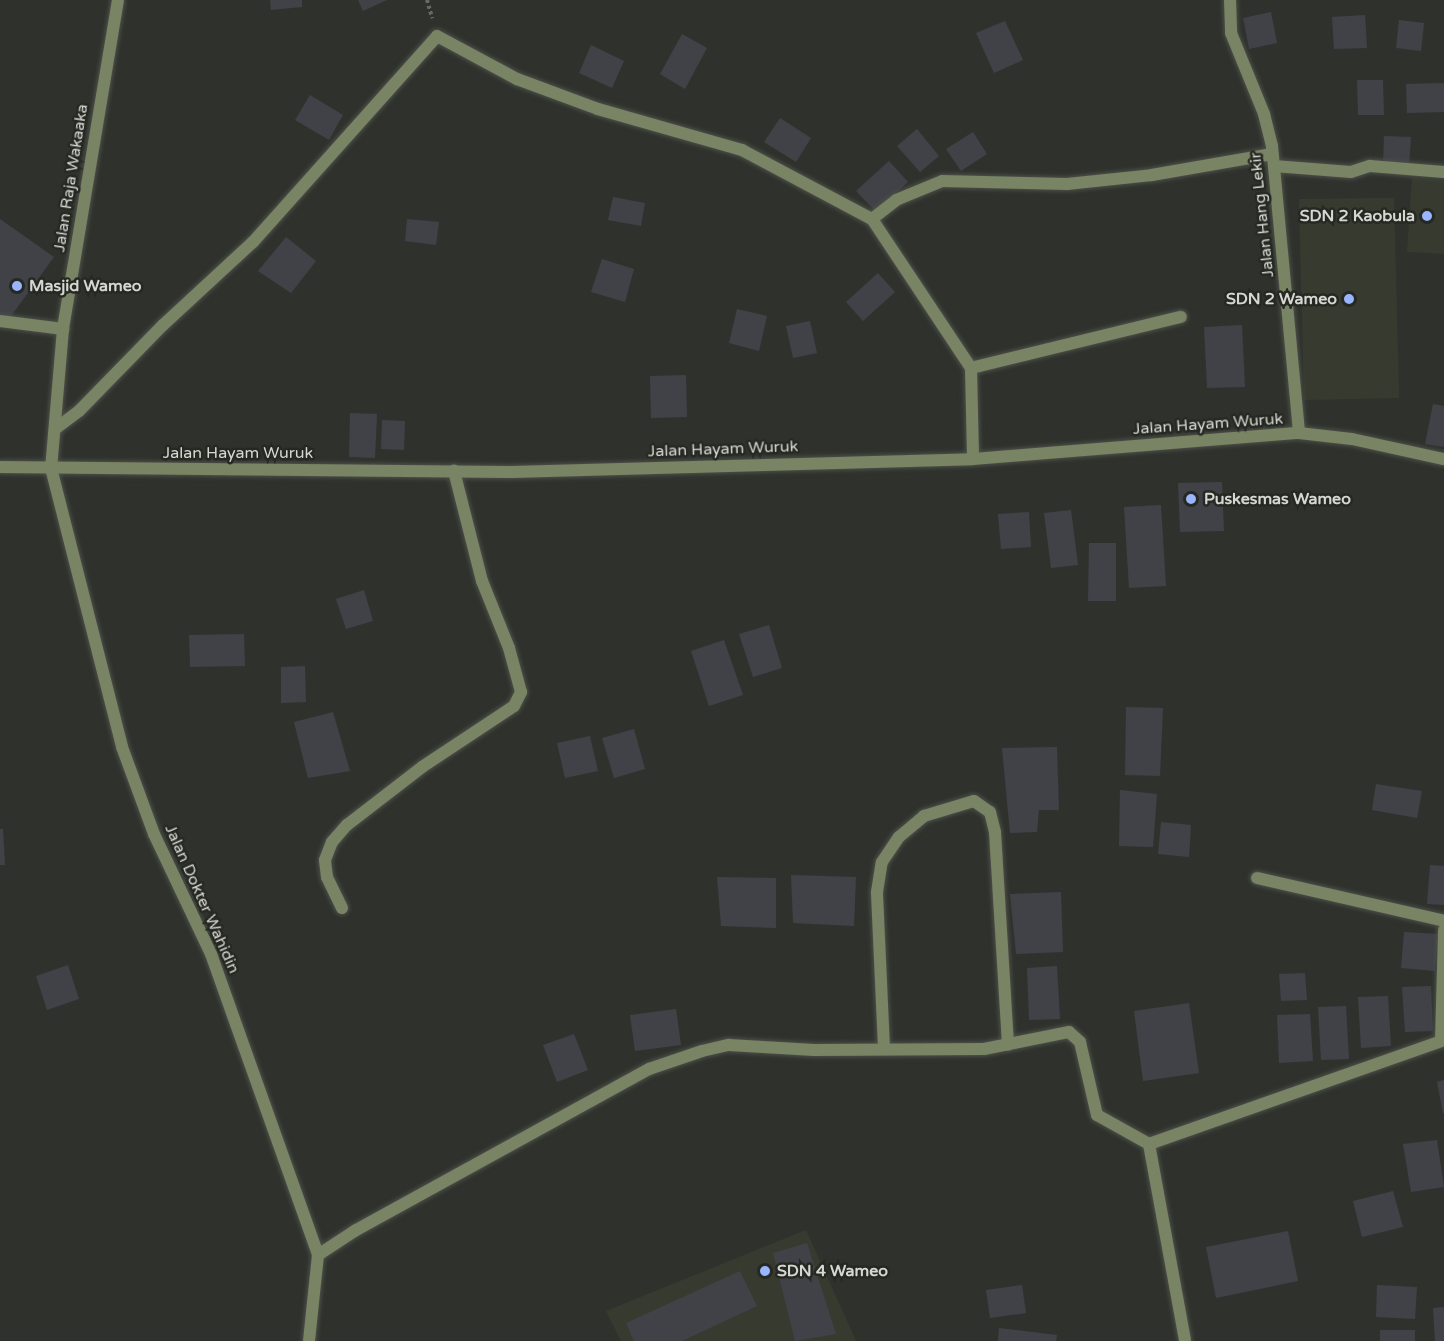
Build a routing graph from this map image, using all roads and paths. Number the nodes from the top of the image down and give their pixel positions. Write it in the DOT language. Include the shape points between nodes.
graph roads {
  1 [pos="118,0"];
  2 [pos="1230,0"];
  3 [pos="1273,160"];
  4 [pos="1444,172"];
  5 [pos="872,219"];
  6 [pos="1181,317"];
  7 [pos="0,321"];
  8 [pos="63,329"];
  9 [pos="971,368"];
  10 [pos="55,429"];
  11 [pos="1299,433"];
  12 [pos="973,459"];
  13 [pos="1444,459"];
  14 [pos="0,467"];
  15 [pos="51,468"];
  16 [pos="454,471"];
  17 [pos="1257,878"];
  18 [pos="342,908"];
  19 [pos="1444,921"];
  20 [pos="1444,930"];
  21 [pos="1442,1040"];
  22 [pos="1008,1045"];
  23 [pos="884,1048"];
  24 [pos="1149,1144"];
  25 [pos="318,1255"];
  26 [pos="309,1341"];
  27 [pos="1185,1341"];
  1 -- 8 [label="street, Jalan Raja Wakaaka"];
  2 -- 3 [label="street, Jalan Hang Lekir" via="1231,33 1264,114"];
  3 -- 4 [label="street" via="1351,172 1370,166"];
  3 -- 5 [label="street" via="1067,184 942,181 896,200"];
  3 -- 11 [label="street, Jalan Hang Lekir"];
  5 -- 9 [label="street"];
  5 -- 10 [label="street" via="742,150 598,109 517,80 437,36 253,242 163,325 79,411"];
  6 -- 9 [label="street"];
  7 -- 8 [label="street"];
  8 -- 10 [label="street, Jalan Raja Wakaaka"];
  9 -- 12 [label="street"];
  10 -- 15 [label="street, Jalan Raja Wakaaka"];
  11 -- 12 [label="street, Jalan Hayam Wuruk"];
  11 -- 13 [label="street, Jalan Hayam Wuruk" via="1352,439"];
  12 -- 16 [label="street, Jalan Hayam Wuruk"];
  14 -- 15 [label="street, Jalan Hayam Wuruk"];
  15 -- 16 [label="street, Jalan Hayam Wuruk"];
  15 -- 25 [label="street, Jalan Dokter Wahidin" via="122,747 154,834 211,954"];
  16 -- 18 [label="street" via="482,581 509,648 520,692 514,706 422,766 346,825 332,842 325,860"];
  17 -- 19 [label="street"];
  20 -- 21 [label="street"];
  21 -- 24 [label="street"];
  22 -- 23 [label="street" via="984,1049"];
  22 -- 23 [label="street" via="995,832 990,812 974,801 924,816 899,837 882,862 877,892"];
  22 -- 24 [label="street" via="1069,1032 1076,1036 1097,1115"];
  23 -- 25 [label="street" via="814,1050 729,1045 649,1069 356,1230"];
  24 -- 27 [label="street"];
  25 -- 26 [label="street, Jalan Dokter Wahidin"];
}
